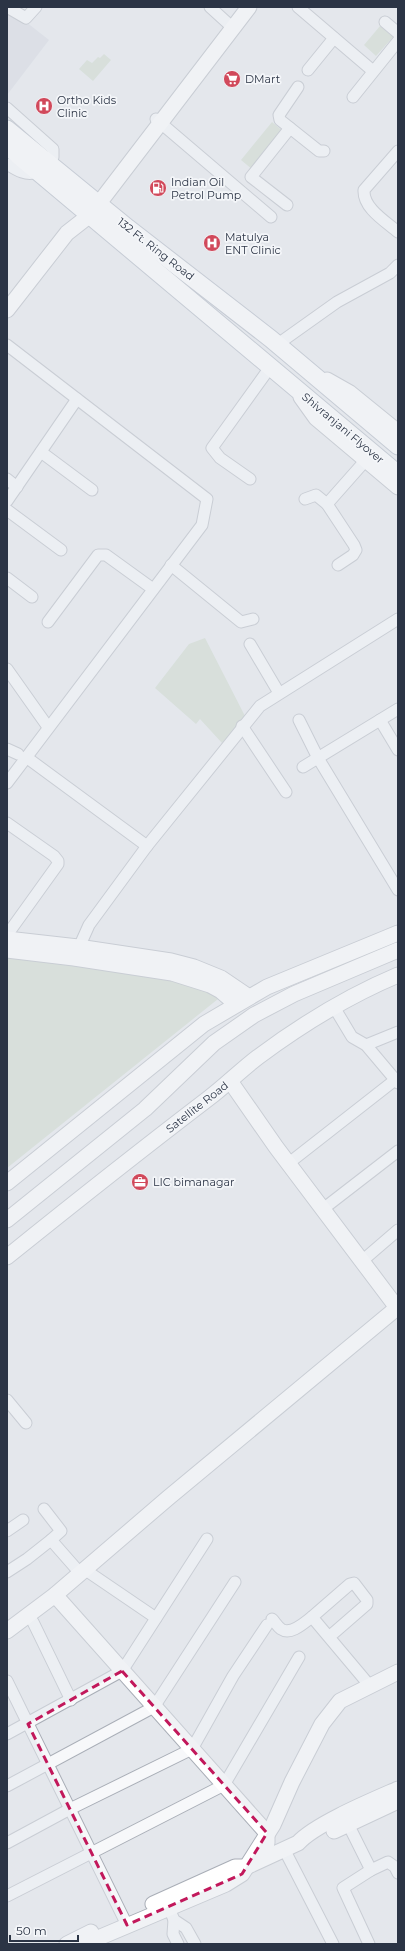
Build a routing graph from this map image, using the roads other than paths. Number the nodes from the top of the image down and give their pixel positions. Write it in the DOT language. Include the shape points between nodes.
graph roads {
  1 [pos="7,7"];
  2 [pos="36,7"];
  3 [pos="210,7"];
  4 [pos="241,7"];
  5 [pos="249,7"];
  6 [pos="298,7"];
  7 [pos="385,22"];
  8 [pos="230,26"];
  9 [pos="398,33"];
  10 [pos="334,38"];
  11 [pos="398,41"];
  12 [pos="308,70"];
  13 [pos="373,71"];
  14 [pos="298,87"];
  15 [pos="352,96"];
  16 [pos="7,108"];
  17 [pos="158,120"];
  18 [pos="290,128"];
  19 [pos="7,129"];
  20 [pos="7,146"];
  21 [pos="324,151"];
  22 [pos="398,151"];
  23 [pos="7,164"];
  24 [pos="44,168"];
  25 [pos="251,177"];
  26 [pos="240,190"];
  27 [pos="287,205"];
  28 [pos="91,207"];
  29 [pos="271,217"];
  30 [pos="398,232"];
  31 [pos="398,266"];
  32 [pos="7,300"];
  33 [pos="7,310"];
  34 [pos="278,344"];
  35 [pos="7,345"];
  36 [pos="271,366"];
  37 [pos="306,368"];
  38 [pos="289,382"];
  39 [pos="78,399"];
  40 [pos="398,432"];
  41 [pos="398,446"];
  42 [pos="41,452"];
  43 [pos="365,461"];
  44 [pos="398,474"];
  45 [pos="7,479"];
  46 [pos="250,479"];
  47 [pos="17,487"];
  48 [pos="398,487"];
  49 [pos="92,490"];
  50 [pos="305,500"];
  51 [pos="7,501"];
  52 [pos="327,504"];
  53 [pos="7,510"];
  54 [pos="61,550"];
  55 [pos="338,565"];
  56 [pos="171,566"];
  57 [pos="7,578"];
  58 [pos="153,589"];
  59 [pos="32,597"];
  60 [pos="253,619"];
  61 [pos="398,619"];
  62 [pos="48,622"];
  63 [pos="250,644"];
  64 [pos="7,669"];
  65 [pos="279,694"];
  66 [pos="398,709"];
  67 [pos="299,720"];
  68 [pos="380,720"];
  69 [pos="242,726"];
  70 [pos="48,727"];
  71 [pos="7,749"];
  72 [pos="398,750"];
  73 [pos="22,755"];
  74 [pos="318,758"];
  75 [pos="302,768"];
  76 [pos="7,783"];
  77 [pos="286,792"];
  78 [pos="7,823"];
  79 [pos="146,846"];
  80 [pos="398,890"];
  81 [pos="398,933"];
  82 [pos="7,935"];
  83 [pos="7,939"];
  84 [pos="7,950"];
  85 [pos="398,950"];
  86 [pos="76,952"];
  87 [pos="398,975"];
  88 [pos="249,996"];
  89 [pos="236,1004"];
  90 [pos="334,1007"];
  91 [pos="200,1027"];
  92 [pos="398,1032"];
  93 [pos="213,1044"];
  94 [pos="366,1045"];
  95 [pos="230,1081"];
  96 [pos="397,1082"];
  97 [pos="398,1151"];
  98 [pos="289,1163"];
  99 [pos="7,1184"];
  100 [pos="323,1209"];
  101 [pos="7,1220"];
  102 [pos="398,1230"];
  103 [pos="7,1257"];
  104 [pos="362,1261"];
  105 [pos="398,1308"];
  106 [pos="7,1400"];
  107 [pos="26,1423"];
  108 [pos="44,1509"];
  109 [pos="22,1520"];
  110 [pos="7,1531"];
  111 [pos="207,1539"];
  112 [pos="51,1540"];
  113 [pos="82,1571"];
  114 [pos="7,1572"];
  115 [pos="235,1582"];
  116 [pos="54,1595"];
  117 [pos="312,1617"];
  118 [pos="156,1618"];
  119 [pos="33,1622"];
  120 [pos="7,1630"];
  121 [pos="329,1637"];
  122 [pos="299,1657"];
  123 [pos="122,1671"];
  124 [pos="398,1672"];
  125 [pos="7,1681"];
  126 [pos="370,1686"];
  127 [pos="71,1700"];
  128 [pos="154,1707"];
  129 [pos="28,1724"];
  130 [pos="7,1734"];
  131 [pos="192,1749"];
  132 [pos="48,1765"];
  133 [pos="224,1785"];
  134 [pos="7,1786"];
  135 [pos="398,1789"];
  136 [pos="398,1801"];
  137 [pos="70,1809"];
  138 [pos="346,1819"];
  139 [pos="270,1829"];
  140 [pos="7,1843"];
  141 [pos="284,1850"];
  142 [pos="92,1854"];
  143 [pos="266,1857"];
  144 [pos="246,1866"];
  145 [pos="371,1870"];
  146 [pos="398,1873"];
  147 [pos="7,1896"];
  148 [pos="171,1914"];
  149 [pos="125,1921"];
  150 [pos="67,1944"];
  151 [pos="84,1944"];
  152 [pos="178,1944"];
  153 [pos="195,1944"];
  154 [pos="333,1944"];
  155 [pos="369,1944"];
  1 -- 2 [label="street" via="26,18"];
  3 -- 8 [label="street"];
  4 -- 8 [label="street"];
  5 -- 8 [label="street"];
  6 -- 10 [label="street"];
  7 -- 9 [label="street"];
  8 -- 17 [label="street"];
  10 -- 12 [label="street"];
  10 -- 13 [label="street"];
  11 -- 13 [label="street"];
  13 -- 15 [label="street"];
  14 -- 18 [label="street" via="278,115"];
  16 -- 24 [label="street" via="53,149 53,157"];
  17 -- 26 [label="street"];
  17 -- 28 [label="street"];
  18 -- 21 [label="street" via="319,151"];
  18 -- 25 [label="street"];
  19 -- 24 [label="main road, 132 Ft. Ring Road"];
  20 -- 24 [label="main road, 132 Ft. Ring Road"];
  22 -- 30 [label="street" via="364,190 364,198 369,206"];
  23 -- 24 [label="street" via="30,174"];
  24 -- 28 [label="main road, 132 Ft. Ring Road"];
  25 -- 26 [label="street"];
  25 -- 27 [label="street"];
  26 -- 29 [label="street"];
  28 -- 32 [label="street" via="62,228"];
  28 -- 33 [label="street" via="67,233"];
  28 -- 34 [label="main road, 132 Ft. Ring Road"];
  28 -- 36 [label="main road, 132 Ft. Ring Road"];
  31 -- 34 [label="street" via="331,306"];
  34 -- 37 [label="main road, 132 Ft. Ring Road"];
  35 -- 39 [label="street"];
  36 -- 38 [label="main road, 132 Ft. Ring Road"];
  36 -- 46 [label="street" via="212,448 220,458"];
  37 -- 40 [label="street" via="350,393"];
  37 -- 41 [label="main road, Shivranjani Flyover"];
  38 -- 43 [label="street" via="316,418"];
  38 -- 44 [label="main road, Shivranjani Flyover"];
  39 -- 42 [label="street"];
  39 -- 56 [label="street" via="207,499 202,525"];
  42 -- 47 [label="street"];
  42 -- 49 [label="street"];
  43 -- 48 [label="street"];
  43 -- 52 [label="street"];
  45 -- 47 [label="street"];
  47 -- 51 [label="street"];
  50 -- 52 [label="street" via="316,495"];
  52 -- 55 [label="street" via="356,550"];
  53 -- 54 [label="street"];
  56 -- 58 [label="street"];
  56 -- 60 [label="street" via="241,622"];
  57 -- 59 [label="street"];
  58 -- 62 [label="street" via="106,555 98,555"];
  58 -- 70 [label="street"];
  61 -- 65 [label="street"];
  63 -- 65 [label="street"];
  64 -- 70 [label="street"];
  65 -- 69 [label="street" via="260,706"];
  66 -- 68 [label="street"];
  67 -- 74 [label="street"];
  68 -- 72 [label="street"];
  68 -- 74 [label="street"];
  69 -- 77 [label="street"];
  69 -- 79 [label="street"];
  70 -- 73 [label="street"];
  71 -- 73 [label="street"];
  73 -- 76 [label="street"];
  73 -- 79 [label="street"];
  74 -- 75 [label="street"];
  74 -- 80 [label="street"];
  78 -- 82 [label="street" via="58,861"];
  79 -- 86 [label="street" via="89,925"];
  81 -- 88 [label="street"];
  83 -- 86 [label="street"];
  84 -- 86 [label="street"];
  85 -- 93 [label="street" via="294,994 254,1015"];
  86 -- 88 [label="street" via="128,954 194,967 221,978"];
  86 -- 89 [label="street" via="196,980 221,991"];
  87 -- 90 [label="street, Satellite Road" via="371,986"];
  88 -- 89 [label="street"];
  89 -- 91 [label="street"];
  90 -- 94 [label="street" via="352,1037"];
  90 -- 95 [label="street, Satellite Road" via="256,1058"];
  91 -- 93 [label="street"];
  91 -- 99 [label="street"];
  92 -- 94 [label="street"];
  93 -- 101 [label="street" via="145,1109"];
  94 -- 96 [label="street"];
  95 -- 98 [label="street"];
  95 -- 103 [label="street, Satellite Road"];
  96 -- 98 [label="street"];
  97 -- 100 [label="street"];
  98 -- 100 [label="street"];
  100 -- 104 [label="street"];
  102 -- 104 [label="street"];
  104 -- 105 [label="street"];
  105 -- 113 [label="street"];
  106 -- 107 [label="street"];
  108 -- 112 [label="street" via="61,1531"];
  109 -- 110 [label="street"];
  111 -- 118 [label="street"];
  112 -- 113 [label="street"];
  112 -- 114 [label="street"];
  113 -- 116 [label="street"];
  113 -- 118 [label="street"];
  115 -- 128 [label="street"];
  116 -- 120 [label="street"];
  116 -- 123 [label="street"];
  117 -- 121 [label="street"];
  117 -- 121 [label="street" via="350,1584 354,1583 358,1587 368,1600 368,1604"];
  117 -- 131 [label="street" via="296,1629 281,1629 270,1622 233,1676"];
  118 -- 123 [label="street"];
  119 -- 127 [label="street"];
  121 -- 126 [label="street"];
  122 -- 133 [label="street"];
  123 -- 127 [label="street"];
  123 -- 128 [label="street"];
  124 -- 126 [label="street"];
  125 -- 129 [label="street"];
  126 -- 139 [label="street" via="340,1701 322,1724"];
  127 -- 129 [label="street"];
  128 -- 131 [label="street"];
  128 -- 132 [label="street"];
  129 -- 130 [label="street"];
  129 -- 132 [label="street"];
  131 -- 133 [label="street"];
  131 -- 137 [label="street"];
  132 -- 134 [label="street"];
  132 -- 137 [label="street"];
  133 -- 139 [label="street"];
  133 -- 142 [label="street"];
  135 -- 138 [label="street"];
  136 -- 138 [label="street"];
  137 -- 140 [label="street"];
  137 -- 142 [label="street"];
  138 -- 141 [label="street" via="303,1837 298,1843"];
  138 -- 145 [label="street"];
  139 -- 141 [label="street"];
  139 -- 143 [label="street"];
  139 -- 144 [label="street"];
  141 -- 143 [label="street"];
  141 -- 154 [label="street"];
  142 -- 147 [label="street"];
  142 -- 149 [label="street"];
  143 -- 144 [label="street"];
  144 -- 148 [label="street" via="242,1874"];
  144 -- 149 [label="street" via="235,1867"];
  145 -- 146 [label="street" via="388,1862"];
  145 -- 155 [label="street" via="343,1888"];
  148 -- 149 [label="street"];
  148 -- 152 [label="street" via="173,1934"];
  148 -- 153 [label="street" via="186,1928"];
  149 -- 150 [label="street"];
  149 -- 151 [label="street"];
}
